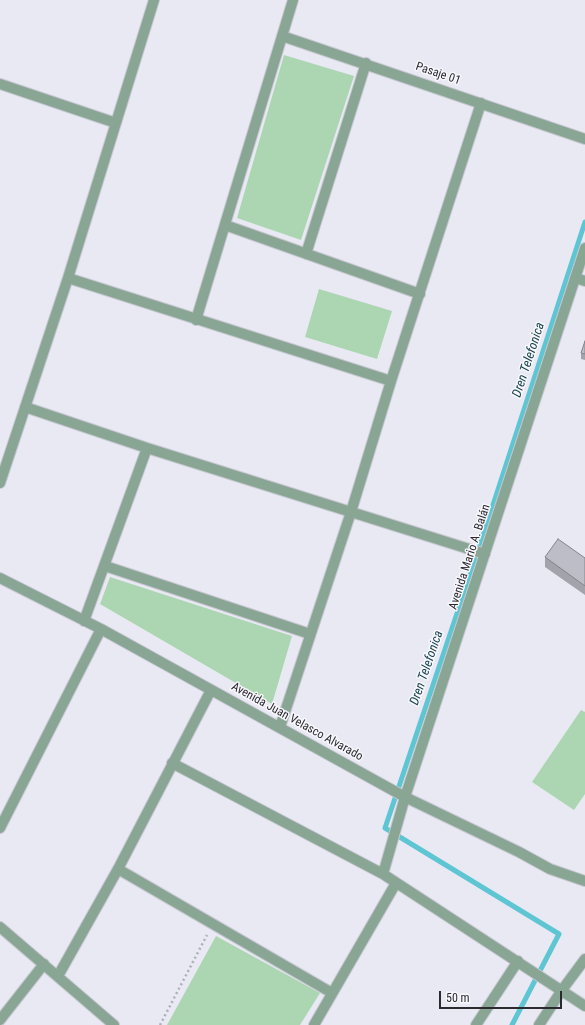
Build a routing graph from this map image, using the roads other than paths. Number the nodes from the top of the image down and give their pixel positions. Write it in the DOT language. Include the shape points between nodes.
graph roads {
  1 [pos="154,0"];
  2 [pos="293,0"];
  3 [pos="282,36"];
  4 [pos="366,63"];
  5 [pos="0,84"];
  6 [pos="481,103"];
  7 [pos="116,123"];
  8 [pos="585,139"];
  9 [pos="225,225"];
  10 [pos="585,248"];
  11 [pos="306,254"];
  12 [pos="68,278"];
  13 [pos="580,279"];
  14 [pos="420,294"];
  15 [pos="196,320"];
  16 [pos="391,381"];
  17 [pos="25,407"];
  18 [pos="147,448"];
  19 [pos="0,483"];
  20 [pos="351,512"];
  21 [pos="485,554"];
  22 [pos="105,566"];
  23 [pos="0,578"];
  24 [pos="84,621"];
  25 [pos="101,629"];
  26 [pos="310,634"];
  27 [pos="211,690"];
  28 [pos="280,727"];
  29 [pos="172,763"];
  30 [pos="405,797"];
  31 [pos="0,828"];
  32 [pos="118,869"];
  33 [pos="383,874"];
  34 [pos="585,881"];
  35 [pos="396,883"];
  36 [pos="0,927"];
  37 [pos="585,959"];
  38 [pos="518,961"];
  39 [pos="44,964"];
  40 [pos="58,976"];
  41 [pos="562,990"];
  42 [pos="332,993"];
  43 [pos="585,1006"];
  44 [pos="0,1020"];
  45 [pos="114,1025"];
  46 [pos="314,1025"];
  47 [pos="476,1025"];
  48 [pos="539,1025"];
  1 -- 7 [label="street"];
  2 -- 3 [label="street"];
  3 -- 4 [label="street, Pasaje 01"];
  3 -- 9 [label="street"];
  4 -- 6 [label="street, Pasaje 01"];
  4 -- 11 [label="street"];
  5 -- 7 [label="street"];
  6 -- 8 [label="street, Pasaje 01"];
  6 -- 14 [label="street"];
  7 -- 12 [label="street"];
  9 -- 11 [label="street"];
  9 -- 15 [label="street"];
  10 -- 13 [label="street, Avenida Mario A. Balán"];
  11 -- 14 [label="street"];
  12 -- 15 [label="street"];
  12 -- 17 [label="street"];
  13 -- 21 [label="street, Avenida Mario A. Balán"];
  14 -- 16 [label="street"];
  15 -- 16 [label="street"];
  16 -- 20 [label="street"];
  17 -- 18 [label="street"];
  17 -- 19 [label="street"];
  18 -- 20 [label="street"];
  18 -- 22 [label="street"];
  20 -- 21 [label="street"];
  20 -- 26 [label="street"];
  21 -- 30 [label="street, Avenida Mario A. Balán"];
  22 -- 24 [label="street"];
  22 -- 26 [label="street"];
  23 -- 24 [label="street, Avenida Juan Velasco Alvarado"];
  24 -- 25 [label="street, Avenida Juan Velasco Alvarado"];
  25 -- 27 [label="street, Avenida Juan Velasco Alvarado"];
  25 -- 31 [label="street"];
  26 -- 28 [label="street"];
  27 -- 28 [label="street, Avenida Juan Velasco Alvarado"];
  27 -- 29 [label="street"];
  28 -- 30 [label="street, Avenida Juan Velasco Alvarado"];
  29 -- 32 [label="street"];
  29 -- 33 [label="street"];
  30 -- 33 [label="street, Avenida Mario A. Balán"];
  30 -- 34 [label="street, Avenida Juan Velasco Alvarado" via="550,869"];
  32 -- 40 [label="street"];
  32 -- 42 [label="street"];
  33 -- 35 [label="street"];
  35 -- 38 [label="street"];
  35 -- 42 [label="street"];
  36 -- 39 [label="street"];
  37 -- 41 [label="street"];
  38 -- 41 [label="street"];
  38 -- 47 [label="street"];
  39 -- 40 [label="street"];
  39 -- 44 [label="street"];
  40 -- 45 [label="street"];
  41 -- 43 [label="street"];
  41 -- 48 [label="street"];
  42 -- 46 [label="street"];
}
